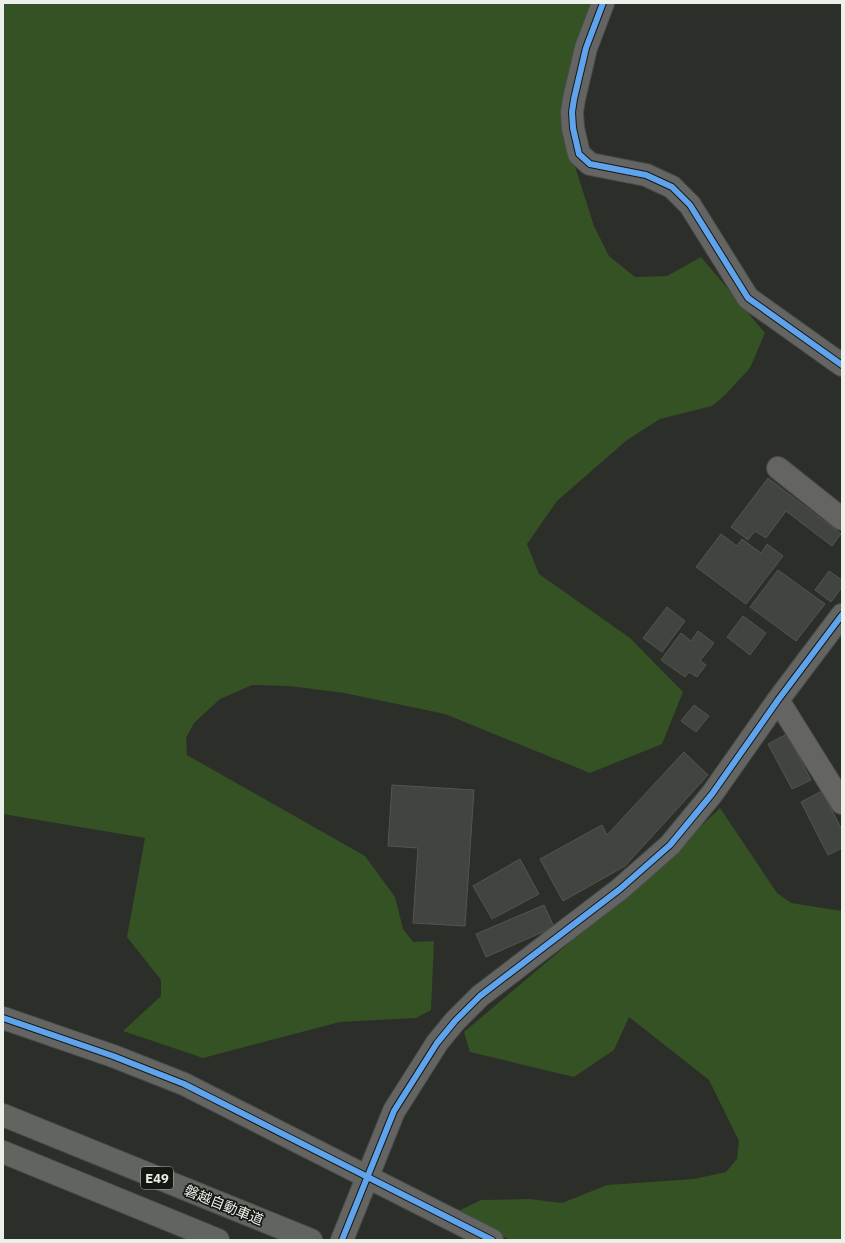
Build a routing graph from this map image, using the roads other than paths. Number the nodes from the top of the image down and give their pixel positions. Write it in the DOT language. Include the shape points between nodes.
graph roads {
  1 [pos="603,3"];
  2 [pos="842,365"];
  3 [pos="778,468"];
  4 [pos="842,519"];
  5 [pos="842,615"];
  6 [pos="778,700"];
  7 [pos="842,803"];
  8 [pos="3,1018"];
  9 [pos="3,1115"];
  10 [pos="3,1152"];
  11 [pos="364,1187"];
  12 [pos="218,1240"];
  13 [pos="311,1240"];
  14 [pos="342,1240"];
  15 [pos="492,1240"];
  1 -- 2 [label="street" via="586,48 574,99 573,128 579,154 590,164 646,175 672,187 690,205 748,298"];
  3 -- 4 [label="street"];
  5 -- 6 [label="street"];
  6 -- 7 [label="street"];
  6 -- 11 [label="street" via="712,794 670,844 620,889 480,996 455,1021 416,1073 394,1111"];
  8 -- 11 [label="street" via="184,1084"];
  9 -- 13 [label="highway, 磐越自動車道 / E49"];
  10 -- 12 [label="highway, E49"];
  11 -- 14 [label="street"];
  11 -- 15 [label="street"];
}
